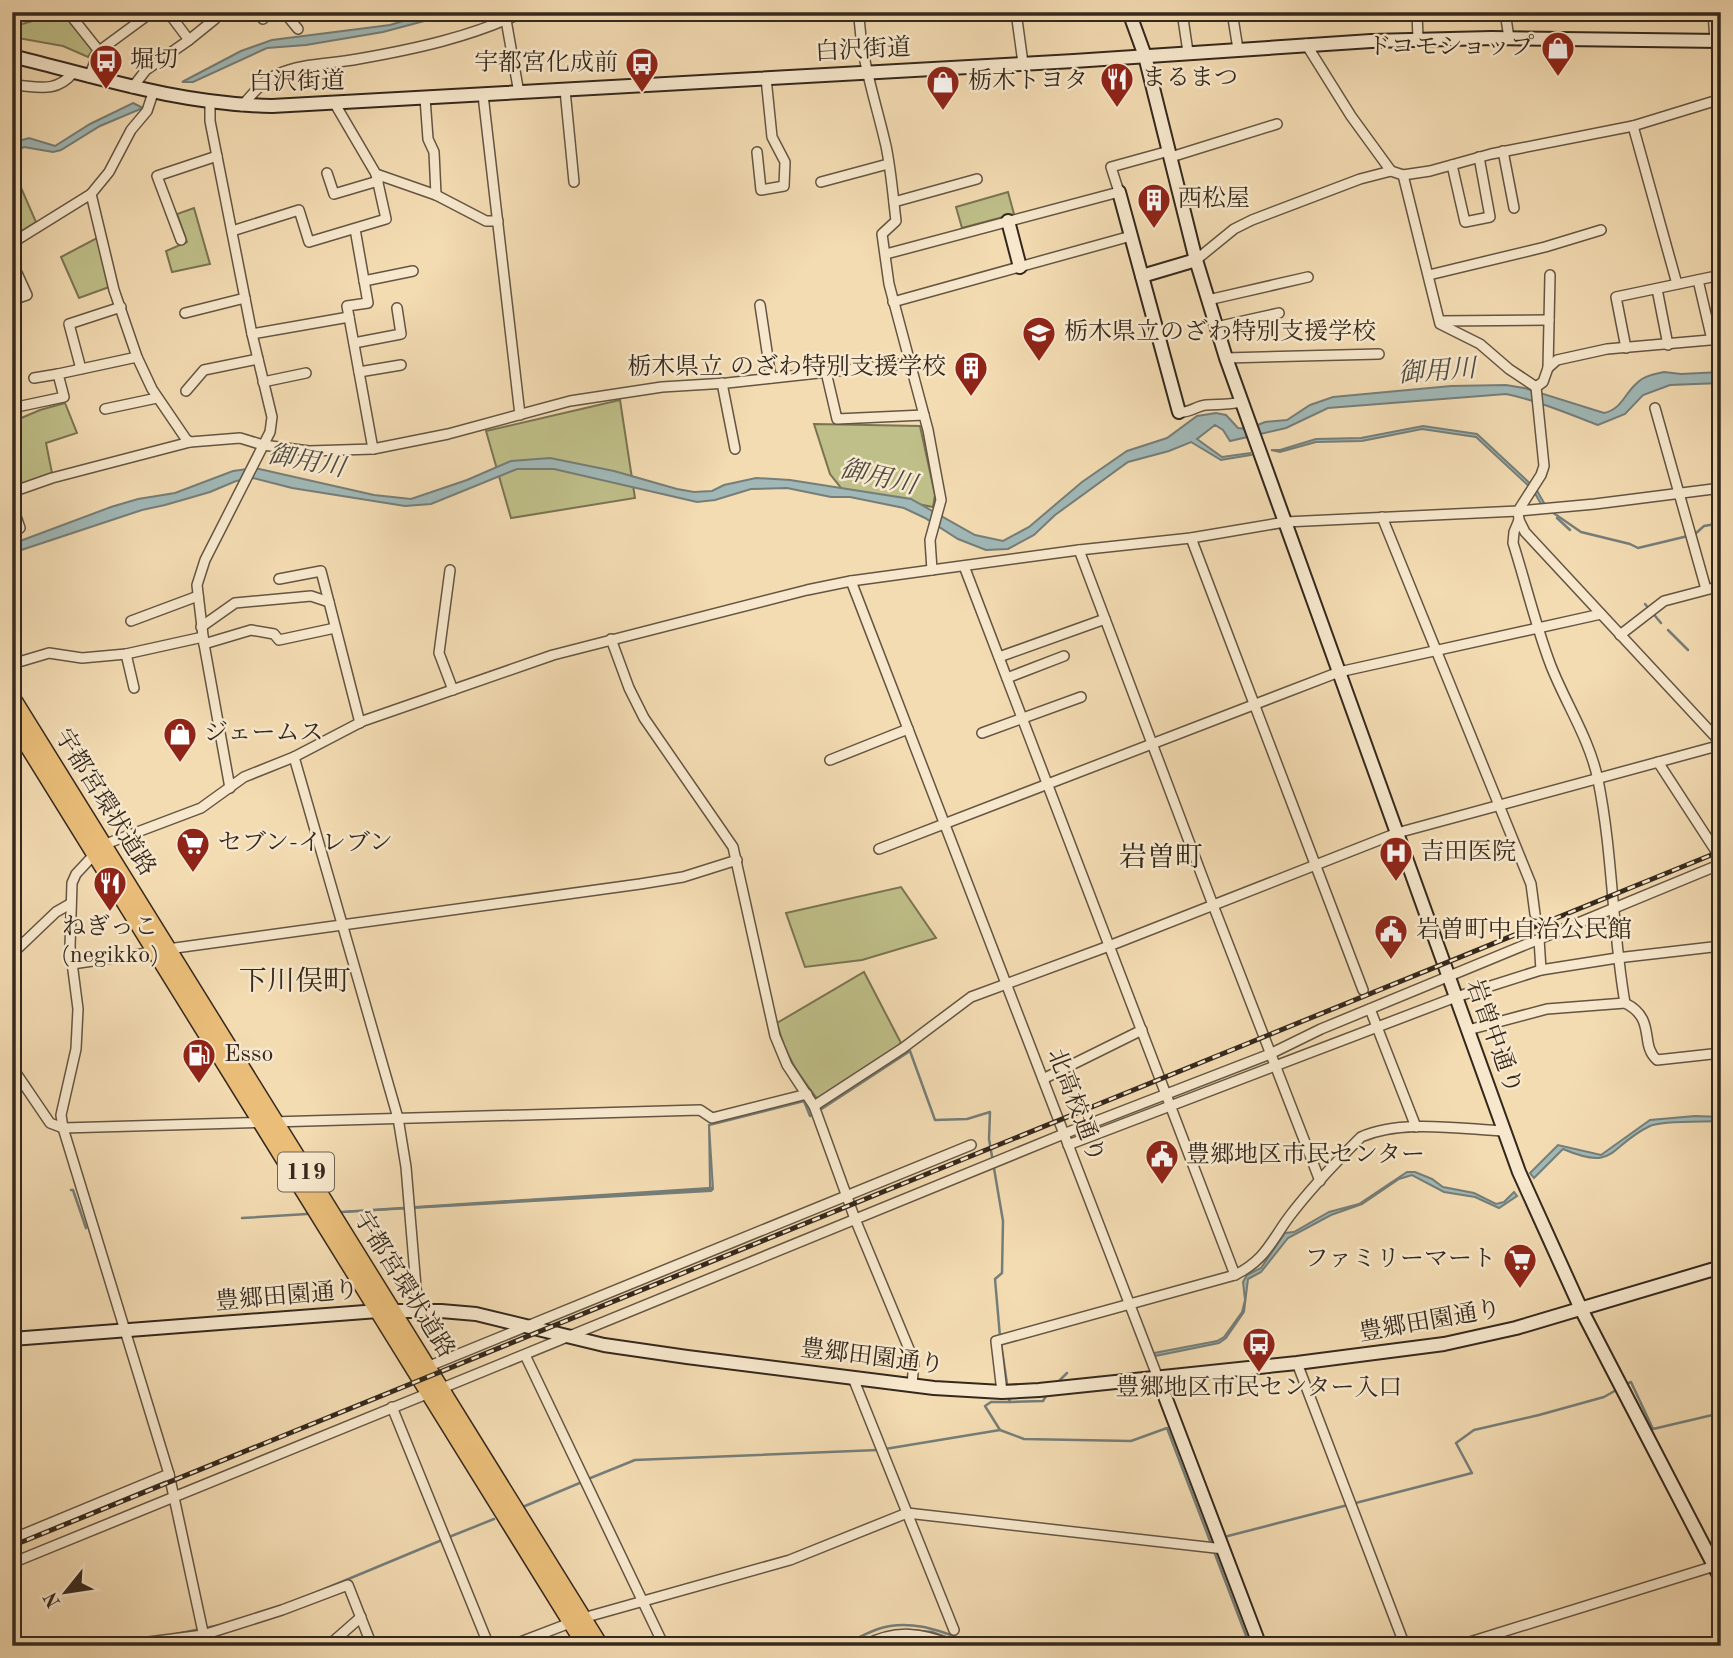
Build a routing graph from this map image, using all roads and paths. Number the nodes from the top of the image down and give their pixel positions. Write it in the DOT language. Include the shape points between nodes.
graph roads {
  1 [pos="152,12"];
  2 [pos="168,12"];
  3 [pos="284,12"];
  4 [pos="523,12"];
  5 [pos="859,12"];
  6 [pos="1016,12"];
  7 [pos="1129,12"];
  8 [pos="1182,12"];
  9 [pos="1232,12"];
  10 [pos="1417,12"];
  11 [pos="1505,12"];
  12 [pos="1713,12"];
  13 [pos="70,13"];
  14 [pos="215,19"];
  15 [pos="506,20"];
  16 [pos="298,29"];
  17 [pos="1509,38"];
  18 [pos="1418,39"];
  19 [pos="189,40"];
  20 [pos="1718,41"];
  21 [pos="1306,44"];
  22 [pos="1238,48"];
  23 [pos="100,51"];
  24 [pos="1188,52"];
  25 [pos="13,55"];
  26 [pos="1145,55"];
  27 [pos="1023,63"];
  28 [pos="868,72"];
  29 [pos="73,73"];
  30 [pos="89,78"];
  31 [pos="766,78"];
  32 [pos="12,85"];
  33 [pos="132,88"];
  34 [pos="565,90"];
  35 [pos="153,93"];
  36 [pos="519,93"];
  37 [pos="483,95"];
  38 [pos="425,98"];
  39 [pos="1721,99"];
  40 [pos="210,103"];
  41 [pos="335,104"];
  42 [pos="242,106"];
  43 [pos="1277,124"];
  44 [pos="1633,126"];
  45 [pos="1503,151"];
  46 [pos="757,152"];
  47 [pos="1170,154"];
  48 [pos="217,156"];
  49 [pos="1479,157"];
  50 [pos="888,164"];
  51 [pos="1452,164"];
  52 [pos="1391,171"];
  53 [pos="327,173"];
  54 [pos="1403,174"];
  55 [pos="377,177"];
  56 [pos="977,178"];
  57 [pos="574,182"];
  58 [pos="821,182"];
  59 [pos="1119,192"];
  60 [pos="91,194"];
  61 [pos="436,195"];
  62 [pos="894,202"];
  63 [pos="1514,208"];
  64 [pos="498,221"];
  65 [pos="1008,221"];
  66 [pos="355,229"];
  67 [pos="1601,230"];
  68 [pos="232,231"];
  69 [pos="1131,236"];
  70 [pos="181,240"];
  71 [pos="12,243"];
  72 [pos="886,254"];
  73 [pos="1196,260"];
  74 [pos="12,262"];
  75 [pos="1020,267"];
  76 [pos="413,271"];
  77 [pos="1429,275"];
  78 [pos="1550,275"];
  79 [pos="1721,275"];
  80 [pos="1142,276"];
  81 [pos="1308,277"];
  82 [pos="1698,280"];
  83 [pos="364,281"];
  84 [pos="1677,284"];
  85 [pos="1657,289"];
  86 [pos="245,298"];
  87 [pos="12,300"];
  88 [pos="1208,300"];
  89 [pos="893,302"];
  90 [pos="760,305"];
  91 [pos="121,307"];
  92 [pos="397,308"];
  93 [pos="185,313"];
  94 [pos="1279,313"];
  95 [pos="349,317"];
  96 [pos="1549,320"];
  97 [pos="1440,321"];
  98 [pos="1216,327"];
  99 [pos="252,334"];
  100 [pos="1716,339"];
  101 [pos="354,343"];
  102 [pos="1668,345"];
  103 [pos="1626,348"];
  104 [pos="1380,355"];
  105 [pos="137,357"];
  106 [pos="1226,358"];
  107 [pos="258,359"];
  108 [pos="910,363"];
  109 [pos="401,365"];
  110 [pos="1548,368"];
  111 [pos="80,369"];
  112 [pos="359,372"];
  113 [pos="826,372"];
  114 [pos="306,373"];
  115 [pos="58,374"];
  116 [pos="34,378"];
  117 [pos="771,378"];
  118 [pos="263,382"];
  119 [pos="722,383"];
  120 [pos="1536,387"];
  121 [pos="186,391"];
  122 [pos="157,398"];
  123 [pos="1241,401"];
  124 [pos="12,408"];
  125 [pos="1655,408"];
  126 [pos="105,409"];
  127 [pos="1179,412"];
  128 [pos="520,415"];
  129 [pos="925,415"];
  130 [pos="190,442"];
  131 [pos="263,444"];
  132 [pos="373,449"];
  133 [pos="736,449"];
  134 [pos="1721,488"];
  135 [pos="12,492"];
  136 [pos="1678,493"];
  137 [pos="12,505"];
  138 [pos="1519,515"];
  139 [pos="1382,517"];
  140 [pos="1285,522"];
  141 [pos="20,528"];
  142 [pos="1191,538"];
  143 [pos="1079,550"];
  144 [pos="964,566"];
  145 [pos="450,570"];
  146 [pos="932,570"];
  147 [pos="279,579"];
  148 [pos="851,582"];
  149 [pos="1721,586"];
  150 [pos="1706,589"];
  151 [pos="198,596"];
  152 [pos="328,602"];
  153 [pos="1601,614"];
  154 [pos="1105,619"];
  155 [pos="131,621"];
  156 [pos="335,628"];
  157 [pos="1539,628"];
  158 [pos="1620,635"];
  159 [pos="202,636"];
  160 [pos="611,639"];
  161 [pos="1435,651"];
  162 [pos="126,654"];
  163 [pos="1064,656"];
  164 [pos="999,657"];
  165 [pos="12,664"];
  166 [pos="1339,672"];
  167 [pos="1007,678"];
  168 [pos="134,688"];
  169 [pos="453,690"];
  170 [pos="1081,697"];
  171 [pos="12,698"];
  172 [pos="1255,705"];
  173 [pos="1022,718"];
  174 [pos="12,720"];
  175 [pos="360,723"];
  176 [pos="908,729"];
  177 [pos="982,733"];
  178 [pos="1152,744"];
  179 [pos="1721,744"];
  180 [pos="294,757"];
  181 [pos="830,760"];
  182 [pos="1658,762"];
  183 [pos="1598,779"];
  184 [pos="1048,784"];
  185 [pos="230,788"];
  186 [pos="1500,806"];
  187 [pos="945,824"];
  188 [pos="1397,833"];
  189 [pos="879,849"];
  190 [pos="99,850"];
  191 [pos="737,860"];
  192 [pos="1721,862"];
  193 [pos="1316,865"];
  194 [pos="70,904"];
  195 [pos="1213,905"];
  196 [pos="1613,909"];
  197 [pos="1535,914"];
  198 [pos="341,925"];
  199 [pos="1539,939"];
  200 [pos="1109,946"];
  201 [pos="1721,946"];
  202 [pos="161,950"];
  203 [pos="12,954"];
  204 [pos="1616,957"];
  205 [pos="72,964"];
  206 [pos="1541,970"];
  207 [pos="1449,976"];
  208 [pos="1006,984"];
  209 [pos="1363,990"];
  210 [pos="1456,997"];
  211 [pos="1625,1003"];
  212 [pos="1370,1009"];
  213 [pos="1378,1027"];
  214 [pos="1142,1030"];
  215 [pos="1468,1030"];
  216 [pos="1721,1053"];
  217 [pos="1270,1054"];
  218 [pos="12,1067"];
  219 [pos="1275,1067"];
  220 [pos="1043,1079"];
  221 [pos="807,1094"];
  222 [pos="1166,1094"];
  223 [pos="814,1107"];
  224 [pos="1171,1107"];
  225 [pos="398,1118"];
  226 [pos="267,1121"];
  227 [pos="1416,1127"];
  228 [pos="63,1128"];
  229 [pos="1504,1131"];
  230 [pos="1064,1134"];
  231 [pos="971,1145"];
  232 [pos="1068,1145"];
  233 [pos="1320,1181"];
  234 [pos="846,1196"];
  235 [pos="855,1219"];
  236 [pos="1721,1267"];
  237 [pos="1235,1275"];
  238 [pos="1129,1304"];
  239 [pos="1581,1309"];
  240 [pos="386,1311"];
  241 [pos="418,1311"];
  242 [pos="527,1326"];
  243 [pos="126,1331"];
  244 [pos="570,1337"];
  245 [pos="12,1339"];
  246 [pos="525,1355"];
  247 [pos="1297,1363"];
  248 [pos="427,1367"];
  249 [pos="853,1378"];
  250 [pos="1158,1378"];
  251 [pos="912,1385"];
  252 [pos="435,1391"];
  253 [pos="1002,1392"];
  254 [pos="392,1407"];
  255 [pos="169,1474"];
  256 [pos="174,1497"];
  257 [pos="907,1513"];
  258 [pos="12,1539"];
  259 [pos="1224,1549"];
  260 [pos="12,1563"];
  261 [pos="1717,1565"];
  262 [pos="1721,1579"];
  263 [pos="643,1601"];
  264 [pos="361,1618"];
  265 [pos="577,1620"];
  266 [pos="954,1630"];
  267 [pos="203,1635"];
  268 [pos="529,1642"];
  269 [pos="118,1646"];
  270 [pos="206,1646"];
  271 [pos="328,1646"];
  272 [pos="372,1646"];
  273 [pos="489,1646"];
  274 [pos="510,1646"];
  275 [pos="586,1646"];
  276 [pos="600,1646"];
  277 [pos="664,1646"];
  278 [pos="863,1646"];
  279 [pos="956,1646"];
  280 [pos="1260,1646"];
  281 [pos="1405,1646"];
  282 [pos="1457,1646"];
  1 -- 23 [label="street"];
  2 -- 19 [label="street"];
  3 -- 16 [label="street"];
  4 -- 15 [label="street"];
  5 -- 28 [label="street"];
  6 -- 27 [label="street"];
  7 -- 26 [label="street"];
  8 -- 24 [label="street"];
  9 -- 22 [label="street"];
  10 -- 18 [label="street"];
  11 -- 17 [label="street"];
  12 -- 20 [label="street"];
  13 -- 23 [label="street"];
  14 -- 19 [label="street"];
  15 -- 36 [label="street"];
  15 -- 42 [label="street" via="410,50 278,74"];
  17 -- 18 [label="street, 白沢街道"];
  17 -- 20 [label="street, 白沢街道"];
  18 -- 21 [label="street, 白沢街道"];
  19 -- 33 [label="street" via="146,70"];
  21 -- 22 [label="street, 白沢街道"];
  21 -- 52 [label="street"];
  22 -- 24 [label="street, 白沢街道"];
  23 -- 30 [label="street"];
  24 -- 26 [label="street, 白沢街道"];
  25 -- 29 [label="street, 白沢街道"];
  26 -- 27 [label="street, 白沢街道"];
  26 -- 47 [label="street"];
  27 -- 28 [label="street, 白沢街道"];
  28 -- 31 [label="street, 白沢街道"];
  28 -- 50 [label="street"];
  29 -- 30 [label="street, 白沢街道"];
  29 -- 32 [label="street" via="55,88"];
  30 -- 33 [label="street, 白沢街道"];
  31 -- 34 [label="street, 白沢街道"];
  31 -- 46 [label="street" via="772,137 785,162 785,186 761,190"];
  33 -- 35 [label="street, 白沢街道"];
  34 -- 36 [label="street, 白沢街道"];
  34 -- 57 [label="street"];
  35 -- 40 [label="street, 白沢街道"];
  35 -- 60 [label="street" via="147,111"];
  36 -- 37 [label="street, 白沢街道"];
  37 -- 38 [label="street, 白沢街道"];
  37 -- 64 [label="street"];
  38 -- 41 [label="street, 白沢街道"];
  38 -- 61 [label="street"];
  39 -- 44 [label="street"];
  40 -- 42 [label="street, 白沢街道"];
  40 -- 48 [label="street"];
  41 -- 42 [label="street, 白沢街道"];
  41 -- 55 [label="street"];
  43 -- 47 [label="street"];
  44 -- 45 [label="street"];
  44 -- 84 [label="street"];
  45 -- 49 [label="street"];
  45 -- 63 [label="street"];
  47 -- 59 [label="street" via="1111,167"];
  47 -- 73 [label="street"];
  48 -- 68 [label="street"];
  48 -- 70 [label="street" via="157,176"];
  49 -- 51 [label="street"];
  49 -- 51 [label="street" via="1490,217 1465,222"];
  50 -- 58 [label="street"];
  50 -- 62 [label="street"];
  51 -- 54 [label="street"];
  52 -- 54 [label="street"];
  52 -- 73 [label="street" via="1360,178 1252,220"];
  53 -- 55 [label="street" via="334,194"];
  54 -- 77 [label="street"];
  55 -- 61 [label="street"];
  55 -- 66 [label="street" via="386,219"];
  56 -- 62 [label="street"];
  59 -- 65 [label="street"];
  59 -- 69 [label="street"];
  60 -- 71 [label="street"];
  60 -- 91 [label="street"];
  61 -- 64 [label="street" via="486,221"];
  62 -- 72 [label="street" via="896,221 882,234"];
  64 -- 128 [label="street"];
  65 -- 72 [label="street"];
  65 -- 75 [label="street"];
  66 -- 68 [label="street" via="309,242 299,210"];
  66 -- 83 [label="street"];
  67 -- 77 [label="street"];
  68 -- 86 [label="street"];
  69 -- 75 [label="street"];
  69 -- 80 [label="street"];
  72 -- 89 [label="street"];
  73 -- 80 [label="street"];
  73 -- 88 [label="street"];
  74 -- 87 [label="street" via="27,295"];
  75 -- 89 [label="street"];
  76 -- 83 [label="street"];
  77 -- 97 [label="street"];
  78 -- 96 [label="street"];
  79 -- 82 [label="street"];
  80 -- 127 [label="street"];
  81 -- 88 [label="street"];
  82 -- 84 [label="street"];
  82 -- 100 [label="street"];
  83 -- 95 [label="street" via="368,303 347,306"];
  84 -- 85 [label="street"];
  85 -- 102 [label="street"];
  85 -- 103 [label="street" via="1616,298"];
  86 -- 93 [label="street"];
  86 -- 99 [label="street"];
  88 -- 98 [label="street"];
  89 -- 108 [label="street"];
  90 -- 117 [label="street"];
  91 -- 105 [label="street"];
  91 -- 111 [label="street" via="69,324"];
  92 -- 101 [label="street" via="401,334"];
  94 -- 98 [label="street"];
  95 -- 99 [label="street"];
  95 -- 101 [label="street"];
  96 -- 97 [label="street"];
  96 -- 110 [label="street"];
  97 -- 120 [label="street" via="1480,344"];
  98 -- 106 [label="street"];
  99 -- 107 [label="street"];
  100 -- 102 [label="street"];
  101 -- 112 [label="street"];
  102 -- 103 [label="street"];
  103 -- 110 [label="street" via="1556,360"];
  104 -- 106 [label="street"];
  105 -- 111 [label="street"];
  105 -- 122 [label="street"];
  106 -- 123 [label="street"];
  107 -- 118 [label="street"];
  107 -- 121 [label="street" via="204,370"];
  108 -- 113 [label="street"];
  108 -- 129 [label="street"];
  109 -- 112 [label="street"];
  110 -- 120 [label="street"];
  111 -- 115 [label="street"];
  112 -- 132 [label="street"];
  113 -- 117 [label="street"];
  113 -- 129 [label="street" via="837,419"];
  114 -- 118 [label="street"];
  115 -- 116 [label="street"];
  115 -- 124 [label="street" via="64,397"];
  117 -- 119 [label="street"];
  118 -- 131 [label="street" via="272,417"];
  119 -- 128 [label="street" via="570,401"];
  119 -- 133 [label="street"];
  120 -- 138 [label="street" via="1544,466"];
  122 -- 126 [label="street"];
  122 -- 130 [label="street"];
  123 -- 127 [label="street"];
  123 -- 140 [label="street, 岩曽中通り"];
  125 -- 136 [label="street"];
  128 -- 132 [label="street"];
  129 -- 146 [label="street" via="941,500 930,540"];
  130 -- 131 [label="street" via="240,438"];
  130 -- 135 [label="street"];
  131 -- 132 [label="street" via="309,451"];
  131 -- 151 [label="street" via="205,560"];
  134 -- 136 [label="street"];
  136 -- 138 [label="street"];
  136 -- 150 [label="street"];
  137 -- 141 [label="street"];
  138 -- 139 [label="street"];
  138 -- 153 [label="street" via="1525,532"];
  138 -- 157 [label="street" via="1513,543"];
  139 -- 140 [label="street"];
  139 -- 161 [label="street"];
  140 -- 142 [label="street"];
  140 -- 166 [label="street, 岩曽中通り"];
  142 -- 143 [label="street"];
  142 -- 172 [label="street"];
  143 -- 144 [label="street"];
  143 -- 154 [label="street"];
  144 -- 146 [label="street"];
  144 -- 164 [label="street"];
  145 -- 169 [label="street" via="439,653"];
  146 -- 148 [label="street"];
  147 -- 152 [label="street" via="321,571"];
  148 -- 160 [label="street"];
  148 -- 176 [label="street, 北高校通り"];
  149 -- 150 [label="street"];
  150 -- 158 [label="street" via="1664,601"];
  151 -- 155 [label="street"];
  151 -- 159 [label="street"];
  152 -- 156 [label="street"];
  152 -- 159 [label="street" via="311,596 235,604"];
  153 -- 157 [label="street"];
  153 -- 158 [label="street"];
  154 -- 164 [label="street"];
  154 -- 178 [label="street"];
  156 -- 159 [label="street" via="279,640 274,634 251,630"];
  156 -- 175 [label="street"];
  157 -- 161 [label="street"];
  157 -- 183 [label="street"];
  158 -- 179 [label="street"];
  159 -- 162 [label="street"];
  159 -- 185 [label="street"];
  160 -- 169 [label="street"];
  160 -- 191 [label="street" via="644,718 733,847"];
  161 -- 166 [label="street"];
  161 -- 186 [label="street"];
  162 -- 165 [label="street" via="82,658 49,653"];
  162 -- 168 [label="street"];
  163 -- 167 [label="street"];
  164 -- 167 [label="street"];
  166 -- 172 [label="street"];
  166 -- 188 [label="street, 岩曽中通り"];
  167 -- 173 [label="street"];
  169 -- 175 [label="street"];
  170 -- 173 [label="street"];
  171 -- 190 [label="highway, 宇都宮環状道路 / 119"];
  172 -- 178 [label="street"];
  172 -- 193 [label="street"];
  173 -- 177 [label="street"];
  173 -- 184 [label="street"];
  174 -- 190 [label="highway, 宇都宮環状道路 / 119"];
  175 -- 180 [label="street"];
  176 -- 181 [label="street"];
  176 -- 187 [label="street, 北高校通り"];
  178 -- 184 [label="street"];
  178 -- 195 [label="street"];
  179 -- 182 [label="street"];
  180 -- 185 [label="street" via="244,777"];
  180 -- 198 [label="street"];
  182 -- 183 [label="street"];
  182 -- 192 [label="street"];
  183 -- 186 [label="street"];
  183 -- 196 [label="street"];
  184 -- 187 [label="street"];
  184 -- 200 [label="street"];
  185 -- 190 [label="street" via="201,808"];
  186 -- 188 [label="street"];
  186 -- 197 [label="street" via="1531,884"];
  187 -- 189 [label="street"];
  187 -- 208 [label="street, 北高校通り"];
  188 -- 193 [label="street"];
  188 -- 207 [label="street, 岩曽中通り"];
  190 -- 194 [label="street" via="76,874"];
  190 -- 202 [label="highway, 宇都宮環状道路 / 119"];
  191 -- 198 [label="street" via="683,877"];
  191 -- 221 [label="street" via="775,1036 787,1065"];
  192 -- 196 [label="street"];
  193 -- 195 [label="street"];
  193 -- 209 [label="street"];
  194 -- 203 [label="street"];
  194 -- 205 [label="street"];
  195 -- 200 [label="street"];
  195 -- 217 [label="street"];
  196 -- 199 [label="street"];
  196 -- 204 [label="street"];
  198 -- 202 [label="street"];
  198 -- 225 [label="street"];
  199 -- 206 [label="street"];
  199 -- 207 [label="street"];
  200 -- 208 [label="street"];
  200 -- 214 [label="street"];
  201 -- 204 [label="street"];
  202 -- 205 [label="street"];
  202 -- 226 [label="highway, 宇都宮環状道路 / 119"];
  204 -- 206 [label="street"];
  204 -- 211 [label="street"];
  205 -- 228 [label="street" via="78,1009 76,1049 61,1115"];
  206 -- 210 [label="street"];
  207 -- 210 [label="street, 岩曽中通り"];
  207 -- 212 [label="street"];
  208 -- 220 [label="street, 北高校通り"];
  208 -- 223 [label="street" via="971,997"];
  210 -- 213 [label="street"];
  210 -- 215 [label="street, 岩曽中通り"];
  211 -- 215 [label="street" via="1547,1009"];
  211 -- 216 [label="street" via="1639,1013 1657,1060"];
  212 -- 213 [label="street"];
  212 -- 217 [label="street"];
  213 -- 219 [label="street"];
  213 -- 227 [label="street"];
  214 -- 220 [label="street"];
  214 -- 222 [label="street"];
  215 -- 229 [label="street, 岩曽中通り"];
  217 -- 219 [label="street"];
  217 -- 222 [label="street"];
  218 -- 228 [label="street" via="50,1123"];
  219 -- 224 [label="street"];
  219 -- 233 [label="street"];
  220 -- 230 [label="street, 北高校通り"];
  221 -- 223 [label="street"];
  221 -- 225 [label="street" via="712,1118 700,1110"];
  222 -- 224 [label="street"];
  222 -- 230 [label="street"];
  223 -- 234 [label="street"];
  224 -- 232 [label="street"];
  224 -- 237 [label="street"];
  225 -- 226 [label="street"];
  225 -- 241 [label="street" via="407,1167"];
  226 -- 228 [label="street"];
  226 -- 240 [label="highway, 宇都宮環状道路 / 119"];
  227 -- 229 [label="street"];
  227 -- 233 [label="street" via="1386,1128 1361,1137"];
  228 -- 243 [label="street"];
  229 -- 239 [label="street, 岩曽中通り"];
  230 -- 232 [label="street, 北高校通り"];
  230 -- 235 [label="street"];
  231 -- 234 [label="street"];
  232 -- 238 [label="street, 北高校通り"];
  233 -- 237 [label="street" via="1264,1255"];
  234 -- 235 [label="street"];
  234 -- 242 [label="street"];
  235 -- 244 [label="street"];
  235 -- 251 [label="street" via="914,1361"];
  236 -- 239 [label="street, 豊郷田園通り"];
  237 -- 238 [label="street"];
  238 -- 250 [label="street, 北高校通り"];
  238 -- 253 [label="street" via="996,1341"];
  239 -- 247 [label="street, 豊郷田園通り" via="1444,1344"];
  239 -- 261 [label="street, 岩曽中通り"];
  240 -- 241 [label="street, 豊郷田園通り"];
  240 -- 243 [label="street, 豊郷田園通り"];
  240 -- 248 [label="highway, 宇都宮環状道路 / 119"];
  240 -- 252 [label="highway, 宇都宮環状道路 / 119"];
  241 -- 242 [label="street, 豊郷田園通り" via="476,1314"];
  242 -- 244 [label="street, 豊郷田園通り"];
  242 -- 248 [label="street"];
  243 -- 245 [label="street, 豊郷田園通り"];
  243 -- 255 [label="street"];
  244 -- 246 [label="street"];
  244 -- 249 [label="street, 豊郷田園通り" via="632,1350"];
  246 -- 252 [label="street"];
  246 -- 263 [label="street"];
  247 -- 250 [label="street, 豊郷田園通り"];
  247 -- 281 [label="street"];
  248 -- 252 [label="highway, 宇都宮環状道路 / 119"];
  249 -- 251 [label="street, 豊郷田園通り"];
  249 -- 257 [label="street"];
  250 -- 253 [label="street, 豊郷田園通り"];
  250 -- 259 [label="street, 北高校通り"];
  251 -- 253 [label="street, 豊郷田園通り"];
  252 -- 254 [label="street"];
  252 -- 265 [label="highway, 宇都宮環状道路 / 119"];
  254 -- 256 [label="street"];
  254 -- 273 [label="street"];
  255 -- 256 [label="street"];
  255 -- 258 [label="street"];
  256 -- 260 [label="street"];
  256 -- 267 [label="street"];
  257 -- 259 [label="street"];
  257 -- 263 [label="street" via="790,1560"];
  257 -- 266 [label="street"];
  259 -- 280 [label="street, 北高校通り"];
  261 -- 262 [label="street, 岩曽中通り"];
  261 -- 282 [label="street"];
  263 -- 265 [label="street"];
  263 -- 277 [label="street"];
  264 -- 267 [label="street" via="348,1585"];
  264 -- 271 [label="street"];
  264 -- 272 [label="street"];
  265 -- 268 [label="street"];
  265 -- 275 [label="highway, 宇都宮環状道路 / 119"];
  265 -- 276 [label="highway, 宇都宮環状道路 / 119"];
  267 -- 269 [label="street"];
  267 -- 270 [label="street"];
  268 -- 274 [label="street"];
  278 -- 279 [label="street" via="903,1633 926,1634"];
}
